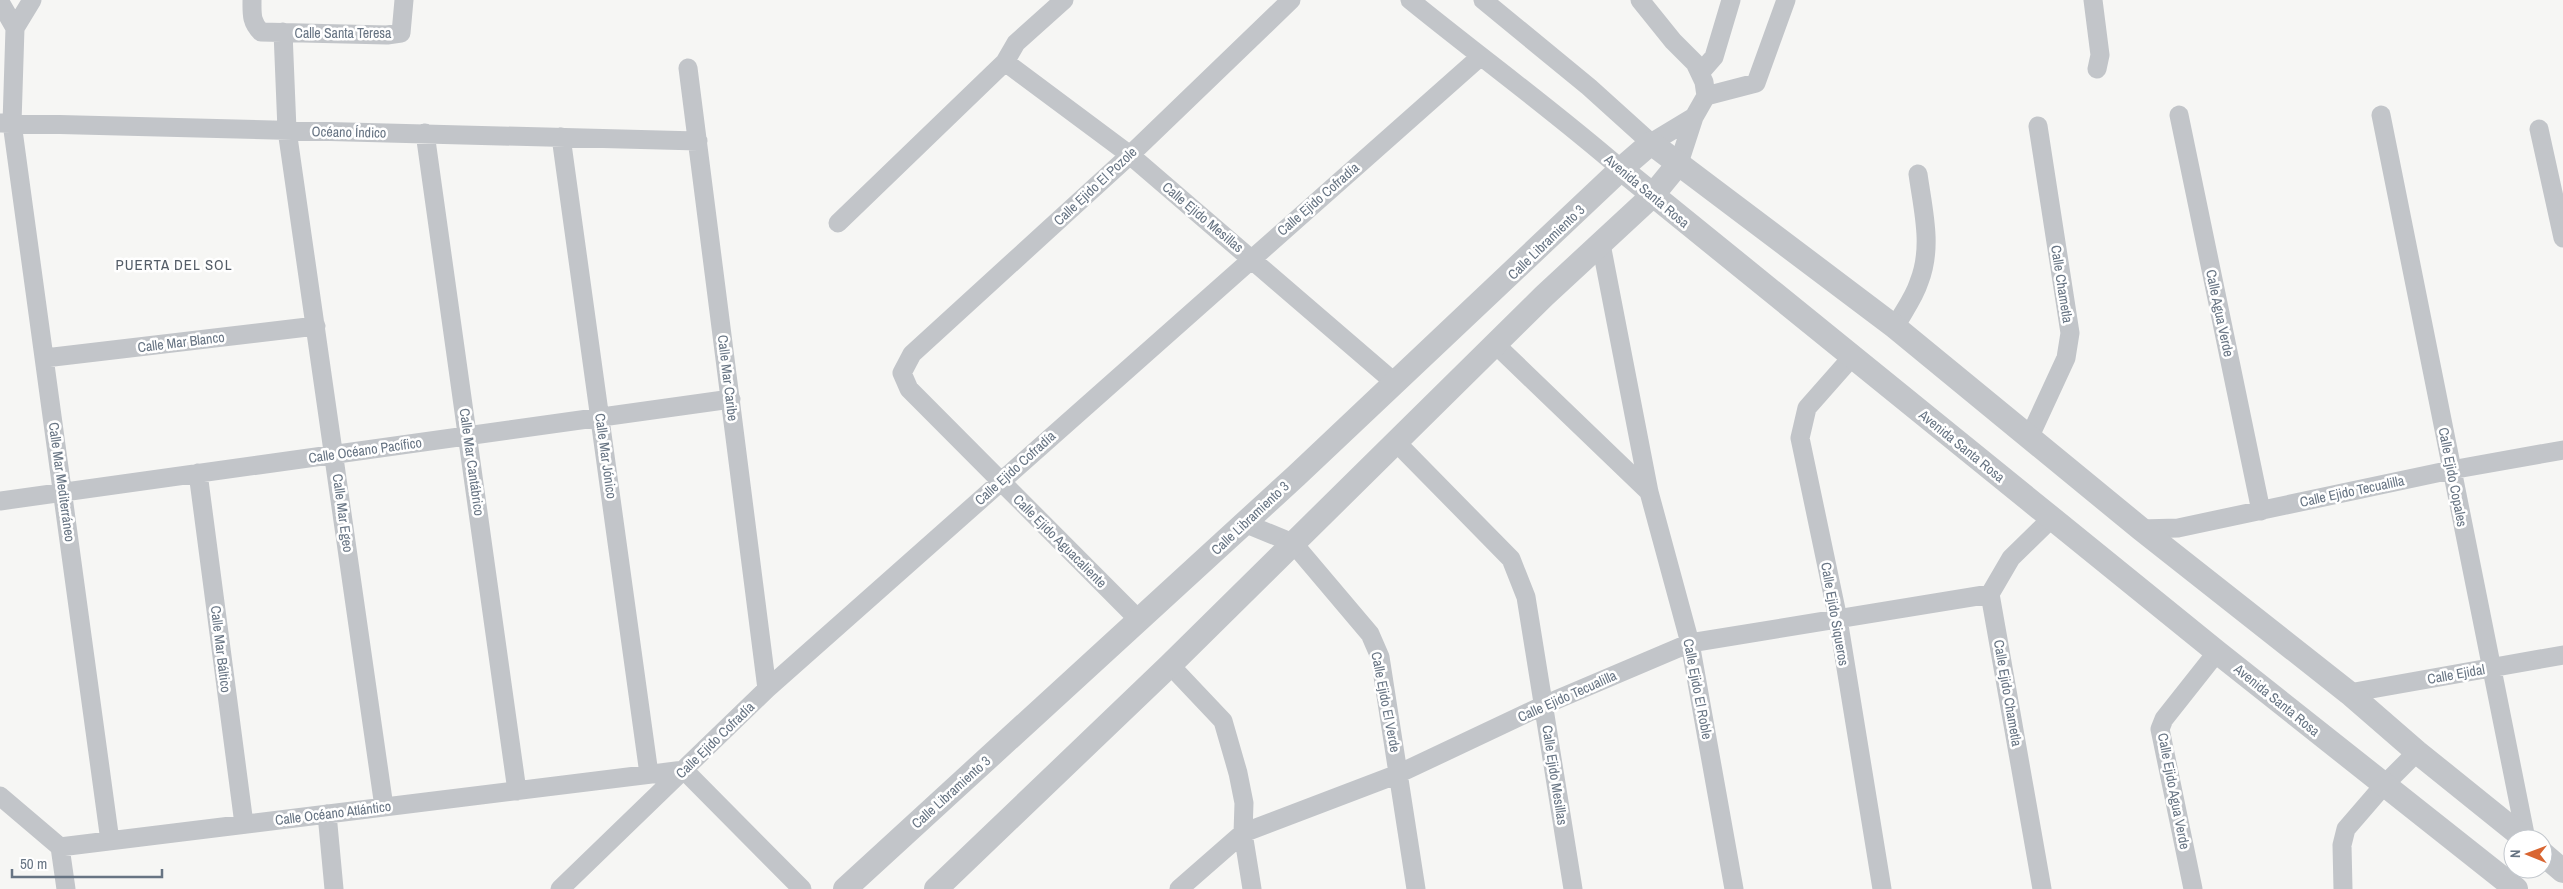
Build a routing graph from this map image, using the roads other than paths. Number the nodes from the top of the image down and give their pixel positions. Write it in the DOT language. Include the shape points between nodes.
graph roads {
  1 [pos="32,0"];
  2 [pos="252,0"];
  3 [pos="404,0"];
  4 [pos="1064,0"];
  5 [pos="1291,0"];
  6 [pos="1410,0"];
  7 [pos="1483,0"];
  8 [pos="1640,0"];
  9 [pos="1731,0"];
  10 [pos="1786,0"];
  11 [pos="2093,0"];
  12 [pos="0,2"];
  13 [pos="15,28"];
  14 [pos="283,32"];
  15 [pos="1480,57"];
  16 [pos="1005,62"];
  17 [pos="688,68"];
  18 [pos="2097,69"];
  19 [pos="1700,72"];
  20 [pos="1706,96"];
  21 [pos="2179,115"];
  22 [pos="2381,115"];
  23 [pos="1694,117"];
  24 [pos="6,123"];
  25 [pos="2038,126"];
  26 [pos="287,130"];
  27 [pos="2539,130"];
  28 [pos="425,133"];
  29 [pos="561,137"];
  30 [pos="698,141"];
  31 [pos="1651,144"];
  32 [pos="1130,155"];
  33 [pos="1679,163"];
  34 [pos="1621,169"];
  35 [pos="1918,174"];
  36 [pos="1652,196"];
  37 [pos="838,223"];
  38 [pos="2563,238"];
  39 [pos="1601,244"];
  40 [pos="1252,257"];
  41 [pos="316,326"];
  42 [pos="1895,327"];
  43 [pos="1495,344"];
  44 [pos="1852,357"];
  45 [pos="45,358"];
  46 [pos="902,373"];
  47 [pos="1394,382"];
  48 [pos="730,399"];
  49 [pos="601,417"];
  50 [pos="468,436"];
  51 [pos="2030,436"];
  52 [pos="1396,442"];
  53 [pos="2563,450"];
  54 [pos="334,454"];
  55 [pos="2451,470"];
  56 [pos="198,473"];
  57 [pos="1000,480"];
  58 [pos="63,492"];
  59 [pos="1649,492"];
  60 [pos="0,501"];
  61 [pos="2262,511"];
  62 [pos="2052,518"];
  63 [pos="1244,523"];
  64 [pos="2141,529"];
  65 [pos="1293,543"];
  66 [pos="1990,594"];
  67 [pos="1838,619"];
  68 [pos="1140,620"];
  69 [pos="1690,643"];
  70 [pos="2217,652"];
  71 [pos="2563,655"];
  72 [pos="1170,665"];
  73 [pos="2492,668"];
  74 [pos="767,688"];
  75 [pos="2349,693"];
  76 [pos="1544,705"];
  77 [pos="2417,752"];
  78 [pos="684,770"];
  79 [pos="649,774"];
  80 [pos="1398,774"];
  81 [pos="2384,785"];
  82 [pos="517,791"];
  83 [pos="0,796"];
  84 [pos="384,807"];
  85 [pos="328,814"];
  86 [pos="244,824"];
  87 [pos="2513,829"];
  88 [pos="2524,829"];
  89 [pos="1243,833"];
  90 [pos="110,841"];
  91 [pos="60,847"];
  92 [pos="2553,862"];
  93 [pos="2563,871"];
  94 [pos="66,889"];
  95 [pos="334,889"];
  96 [pos="560,889"];
  97 [pos="802,889"];
  98 [pos="845,889"];
  99 [pos="936,889"];
  100 [pos="1179,889"];
  101 [pos="1252,889"];
  102 [pos="1416,889"];
  103 [pos="1573,889"];
  104 [pos="1734,889"];
  105 [pos="1882,889"];
  106 [pos="2042,889"];
  107 [pos="2193,889"];
  108 [pos="2343,889"];
  109 [pos="2516,889"];
  1 -- 13 [label="street"];
  2 -- 14 [label="street" via="254,25 261,32"];
  3 -- 14 [label="street, Calle Santa Teresa" via="400,33"];
  4 -- 16 [label="street" via="1016,43"];
  5 -- 32 [label="street, Calle Ejido El Pozole"];
  6 -- 15 [label="street, Avenida Santa Rosa"];
  7 -- 31 [label="street" via="1590,87"];
  8 -- 19 [label="street" via="1673,41 1696,63"];
  9 -- 19 [label="street" via="1714,57"];
  10 -- 20 [label="street" via="1756,83"];
  11 -- 18 [label="street" via="2100,55"];
  12 -- 13 [label="street"];
  13 -- 24 [label="street, Calle Mar Mediterráneo"];
  14 -- 26 [label="street, Calle Mar Egeo"];
  15 -- 34 [label="street, Avenida Santa Rosa" via="1570,124"];
  15 -- 40 [label="street, Calle Ejido Cofradía"];
  16 -- 32 [label="street, Calle Ejido Mesillas"];
  16 -- 37 [label="street"];
  17 -- 30 [label="street, Calle Mar Caribe"];
  19 -- 20 [label="street"];
  20 -- 23 [label="street"];
  21 -- 61 [label="street, Calle Agua Verde"];
  22 -- 55 [label="street, Calle Ejido Copales"];
  23 -- 31 [label="street"];
  23 -- 33 [label="street"];
  24 -- 26 [label="street, Océano Índico"];
  24 -- 45 [label="street, Calle Mar Mediterráneo"];
  25 -- 51 [label="street, Calle Chametla" via="2070,333 2066,358"];
  26 -- 28 [label="street, Océano Índico"];
  26 -- 41 [label="street, Calle Mar Egeo"];
  27 -- 38 [label="street"];
  28 -- 29 [label="street, Océano Índico"];
  28 -- 50 [label="street, Calle Mar Cantábrico"];
  29 -- 30 [label="street, Océano Índico"];
  29 -- 49 [label="street, Calle Mar Jónico"];
  30 -- 48 [label="street, Calle Mar Caribe"];
  31 -- 33 [label="street"];
  31 -- 34 [label="street, Calle Libramiento 3"];
  32 -- 40 [label="street, Calle Ejido Mesillas"];
  32 -- 46 [label="street, Calle Ejido El Pozole" via="912,354"];
  33 -- 36 [label="street"];
  33 -- 42 [label="street"];
  34 -- 36 [label="street, Avenida Santa Rosa"];
  34 -- 47 [label="street, Calle Libramiento 3"];
  35 -- 42 [label="street" via="1927,242 1926,262 1919,283"];
  36 -- 39 [label="street"];
  36 -- 44 [label="street, Avenida Santa Rosa"];
  39 -- 43 [label="street"];
  39 -- 59 [label="street, Calle Ejido El Roble"];
  40 -- 47 [label="street, Calle Ejido Mesillas"];
  40 -- 57 [label="street, Calle Ejido Cofradía"];
  41 -- 45 [label="street, Calle Mar Blanco"];
  41 -- 54 [label="street, Calle Mar Egeo"];
  42 -- 51 [label="street"];
  43 -- 52 [label="street"];
  43 -- 59 [label="street"];
  44 -- 62 [label="street, Avenida Santa Rosa"];
  44 -- 67 [label="street, Calle Ejido Siqueros" via="1807,408 1800,438"];
  45 -- 58 [label="street, Calle Mar Mediterráneo"];
  46 -- 57 [label="street, Calle Ejido Aguacaliente" via="909,389"];
  47 -- 63 [label="street, Calle Libramiento 3"];
  48 -- 49 [label="street, Calle Océano Pacífico"];
  48 -- 74 [label="street, Calle Mar Caribe"];
  49 -- 50 [label="street, Calle Océano Pacífico"];
  49 -- 79 [label="street, Calle Mar Jónico"];
  50 -- 54 [label="street, Calle Océano Pacífico"];
  50 -- 82 [label="street, Calle Mar Cantábrico"];
  51 -- 64 [label="street"];
  52 -- 65 [label="street"];
  52 -- 76 [label="street, Calle Ejido Mesillas" via="1511,560 1526,598"];
  53 -- 55 [label="street, Calle Ejido Tecualilla"];
  54 -- 56 [label="street, Calle Océano Pacífico"];
  54 -- 84 [label="street, Calle Mar Egeo"];
  55 -- 61 [label="street, Calle Ejido Tecualilla"];
  55 -- 73 [label="street, Calle Ejido Copales"];
  56 -- 58 [label="street, Calle Océano Pacífico"];
  56 -- 86 [label="street, Calle Mar Báltico"];
  57 -- 68 [label="street, Calle Ejido Aguacaliente"];
  57 -- 74 [label="street, Calle Ejido Cofradía"];
  58 -- 60 [label="street, Calle Océano Pacífico"];
  58 -- 90 [label="street, Calle Mar Mediterráneo"];
  59 -- 69 [label="street, Calle Ejido El Roble"];
  61 -- 64 [label="street, Calle Ejido Tecualilla" via="2178,528"];
  62 -- 66 [label="street" via="2011,558"];
  62 -- 70 [label="street, Avenida Santa Rosa"];
  63 -- 65 [label="street"];
  63 -- 68 [label="street, Calle Libramiento 3"];
  64 -- 75 [label="street"];
  65 -- 72 [label="street"];
  65 -- 80 [label="street, Calle Ejido El Verde" via="1370,634 1377,649"];
  66 -- 67 [label="street, Calle Ejido Tecualilla"];
  66 -- 106 [label="street, Calle Ejido Chametla"];
  67 -- 69 [label="street, Calle Ejido Tecualilla"];
  67 -- 105 [label="street, Calle Ejido Siqueros"];
  68 -- 98 [label="street, Calle Libramiento 3"];
  69 -- 76 [label="street, Calle Ejido Tecualilla"];
  69 -- 104 [label="street, Calle Ejido El Roble"];
  70 -- 81 [label="street, Avenida Santa Rosa"];
  70 -- 107 [label="street, Calle Ejido Agua Verde" via="2164,719 2160,729"];
  71 -- 73 [label="street, Calle Ejidal"];
  72 -- 89 [label="street" via="1223,721 1244,803"];
  72 -- 99 [label="street"];
  73 -- 75 [label="street, Calle Ejidal"];
  73 -- 88 [label="street, Calle Ejido Copales"];
  74 -- 78 [label="street, Calle Ejido Cofradía"];
  75 -- 77 [label="street"];
  76 -- 80 [label="street, Calle Ejido Tecualilla"];
  76 -- 103 [label="street, Calle Ejido Mesillas"];
  77 -- 81 [label="street"];
  77 -- 87 [label="street"];
  78 -- 79 [label="street, Calle Océano Atlántico"];
  78 -- 96 [label="street, Calle Ejido Cofradía"];
  78 -- 97 [label="street"];
  79 -- 82 [label="street, Calle Océano Atlántico"];
  80 -- 89 [label="street, Calle Ejido Tecualilla"];
  80 -- 102 [label="street, Calle Ejido El Verde"];
  81 -- 108 [label="street" via="2346,829 2342,845"];
  81 -- 109 [label="street, Avenida Santa Rosa"];
  82 -- 84 [label="street, Calle Océano Atlántico"];
  83 -- 91 [label="street"];
  84 -- 85 [label="street, Calle Océano Atlántico"];
  85 -- 86 [label="street, Calle Océano Atlántico"];
  85 -- 95 [label="street"];
  86 -- 90 [label="street, Calle Océano Atlántico"];
  89 -- 100 [label="street, Calle Ejido Tecualilla"];
  89 -- 101 [label="street"];
  90 -- 91 [label="street, Calle Océano Atlántico"];
  91 -- 94 [label="street"];
  92 -- 93 [label="street"];
}
